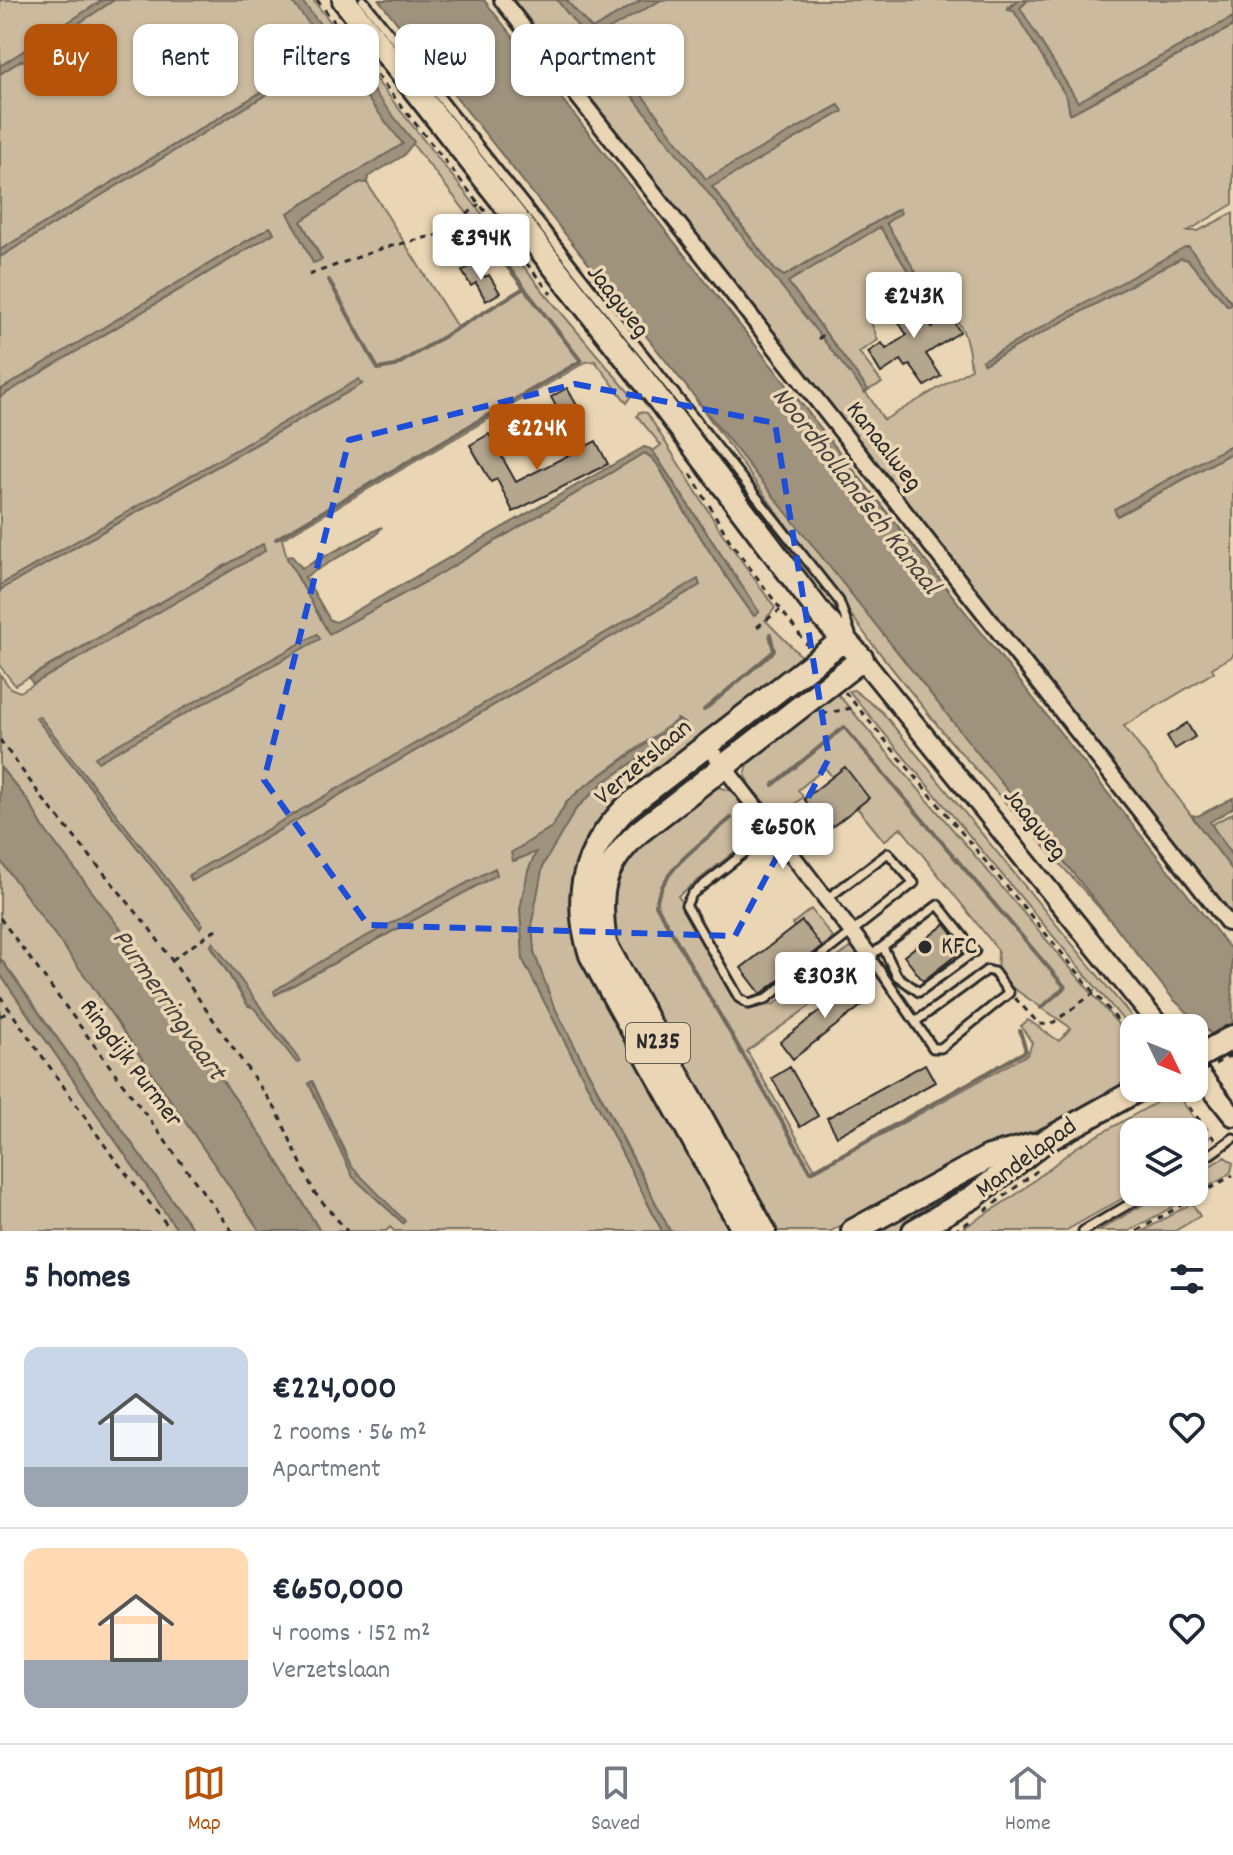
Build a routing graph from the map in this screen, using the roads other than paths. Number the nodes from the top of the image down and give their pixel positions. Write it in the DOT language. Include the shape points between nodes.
graph roads {
  1 [pos="344,0"];
  2 [pos="363,0"];
  3 [pos="502,0"];
  4 [pos="845,632"];
  5 [pos="862,659"];
  6 [pos="708,746"];
  7 [pos="724,766"];
  8 [pos="774,829"];
  9 [pos="828,898"];
  10 [pos="1228,923"];
  11 [pos="853,931"];
  12 [pos="883,947"];
  13 [pos="870,956"];
  14 [pos="1150,1014"];
  15 [pos="915,1022"];
  16 [pos="1233,1037"];
  17 [pos="1208,1051"];
  18 [pos="1208,1085"];
  19 [pos="1120,1099"];
  20 [pos="1233,1116"];
  21 [pos="1233,1138"];
  22 [pos="1044,1153"];
  23 [pos="1208,1156"];
  24 [pos="1126,1206"];
  25 [pos="744,1231"];
  26 [pos="764,1231"];
  27 [pos="853,1231"];
  28 [pos="914,1231"];
  29 [pos="1083,1231"];
  1 -- 4 [label="main road, Jaagweg" via="486,197"];
  2 -- 4 [label="lane, Jaagweg" via="839,601"];
  3 -- 10 [label="street, Kanaalweg"];
  4 -- 5 [label="main road, Jaagweg"];
  4 -- 6 [label="main road, Verzetslaan / N235" via="818,660"];
  5 -- 7 [label="main road, Verzetslaan / N235"];
  5 -- 14 [label="main road, Jaagweg"];
  6 -- 7 [label="street"];
  6 -- 25 [label="main road, Verzetslaan / N235" via="611,823 585,872 580,904 591,955"];
  7 -- 8 [label="street, Verzetslaan"];
  7 -- 26 [label="main road, Verzetslaan / N235" via="624,846 602,885 600,906 605,944"];
  8 -- 9 [label="street, Verzetslaan"];
  8 -- 11 [label="lane" via="692,894 686,905 739,998 749,1004 766,999"];
  9 -- 11 [label="street, Verzetslaan"];
  9 -- 11 [label="lane" via="888,853 914,883"];
  11 -- 13 [label="street, Verzetslaan"];
  12 -- 12 [label="lane" via="897,976 919,992 975,951 938,905"];
  12 -- 13 [label="lane"];
  13 -- 15 [label="lane, Verzetslaan"];
  15 -- 15 [label="lane, Verzetslaan" via="930,1046 941,1048 1009,993 987,970"];
  16 -- 17 [label="main road"];
  18 -- 20 [label="main road"];
  19 -- 22 [label="main road"];
  21 -- 23 [label="lane"];
  22 -- 27 [label="main road" via="989,1157"];
  22 -- 28 [label="main road"];
  24 -- 29 [label="lane"];
}
